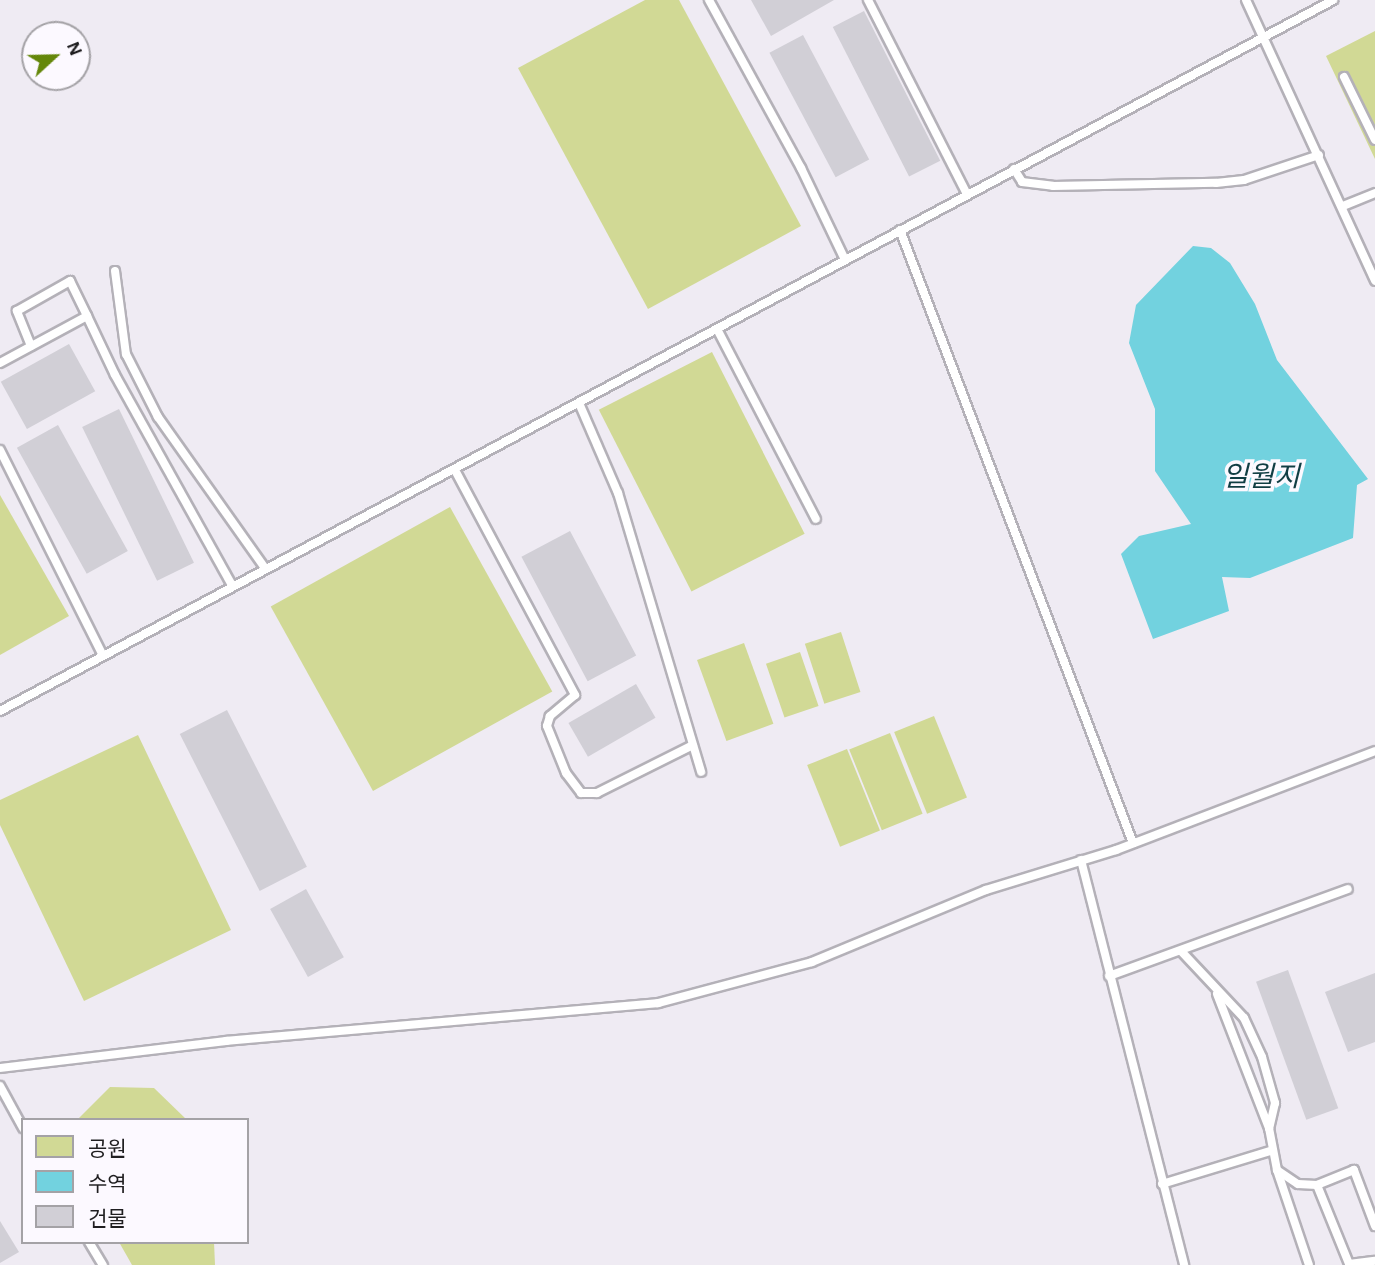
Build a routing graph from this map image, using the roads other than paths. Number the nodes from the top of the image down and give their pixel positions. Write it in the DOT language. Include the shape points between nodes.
graph roads {
  1 [pos="709,0"];
  2 [pos="868,0"];
  3 [pos="1246,0"];
  4 [pos="1333,0"];
  5 [pos="1263,36"];
  6 [pos="1345,76"];
  7 [pos="1375,140"];
  8 [pos="1319,155"];
  9 [pos="1014,169"];
  10 [pos="1375,193"];
  11 [pos="967,194"];
  12 [pos="1343,206"];
  13 [pos="900,230"];
  14 [pos="845,260"];
  15 [pos="115,271"];
  16 [pos="1375,281"];
  17 [pos="87,316"];
  18 [pos="717,329"];
  19 [pos="31,346"];
  20 [pos="0,362"];
  21 [pos="579,403"];
  22 [pos="0,450"];
  23 [pos="456,472"];
  24 [pos="816,519"];
  25 [pos="265,568"];
  26 [pos="232,585"];
  27 [pos="103,656"];
  28 [pos="0,712"];
  29 [pos="693,745"];
  30 [pos="1375,751"];
  31 [pos="701,772"];
  32 [pos="1133,843"];
  33 [pos="1082,860"];
  34 [pos="1348,889"];
  35 [pos="1181,951"];
  36 [pos="1109,976"];
  37 [pos="1217,993"];
  38 [pos="0,1068"];
  39 [pos="0,1086"];
  40 [pos="21,1124"];
  41 [pos="1269,1128"];
  42 [pos="1273,1150"];
  43 [pos="1277,1170"];
  44 [pos="1162,1184"];
  45 [pos="1317,1185"];
  46 [pos="1375,1226"];
  47 [pos="90,1244"];
  48 [pos="1375,1261"];
  49 [pos="103,1265"];
  50 [pos="1184,1265"];
  51 [pos="1309,1265"];
  1 -- 14 [label="lane" via="801,168"];
  2 -- 11 [label="lane"];
  3 -- 5 [label="lane"];
  4 -- 5 [label="lane"];
  5 -- 8 [label="lane"];
  5 -- 9 [label="lane"];
  6 -- 7 [label="lane"];
  8 -- 9 [label="lane" via="1244,180 1216,183 1053,186 1022,183"];
  8 -- 12 [label="lane"];
  9 -- 11 [label="lane"];
  10 -- 12 [label="lane"];
  11 -- 13 [label="lane"];
  12 -- 16 [label="lane"];
  13 -- 14 [label="lane"];
  13 -- 32 [label="lane"];
  14 -- 18 [label="lane"];
  15 -- 25 [label="lane" via="126,354 158,417"];
  17 -- 19 [label="lane"];
  17 -- 19 [label="lane" via="70,281 17,311"];
  17 -- 26 [label="lane"];
  18 -- 21 [label="lane"];
  18 -- 24 [label="lane"];
  19 -- 20 [label="lane"];
  21 -- 23 [label="lane"];
  21 -- 29 [label="lane" via="618,493"];
  22 -- 27 [label="lane"];
  23 -- 25 [label="lane"];
  23 -- 29 [label="lane" via="575,695 550,716 547,726 566,773 580,793 597,793"];
  25 -- 26 [label="lane"];
  26 -- 27 [label="lane"];
  27 -- 28 [label="lane"];
  29 -- 31 [label="lane"];
  30 -- 32 [label="lane"];
  32 -- 33 [label="lane"];
  33 -- 36 [label="lane"];
  33 -- 38 [label="lane" via="986,890 812,962 658,1003 226,1041"];
  34 -- 35 [label="lane"];
  35 -- 36 [label="lane"];
  35 -- 37 [label="lane"];
  36 -- 44 [label="lane"];
  37 -- 41 [label="lane"];
  37 -- 41 [label="lane" via="1244,1018 1262,1057 1275,1103"];
  39 -- 40 [label="lane"];
  41 -- 42 [label="lane"];
  42 -- 43 [label="lane"];
  42 -- 44 [label="lane"];
  43 -- 45 [label="lane" via="1298,1184"];
  43 -- 51 [label="lane"];
  44 -- 50 [label="lane"];
  45 -- 46 [label="lane" via="1354,1170"];
  45 -- 48 [label="lane" via="1349,1264"];
  47 -- 49 [label="lane"];
}
